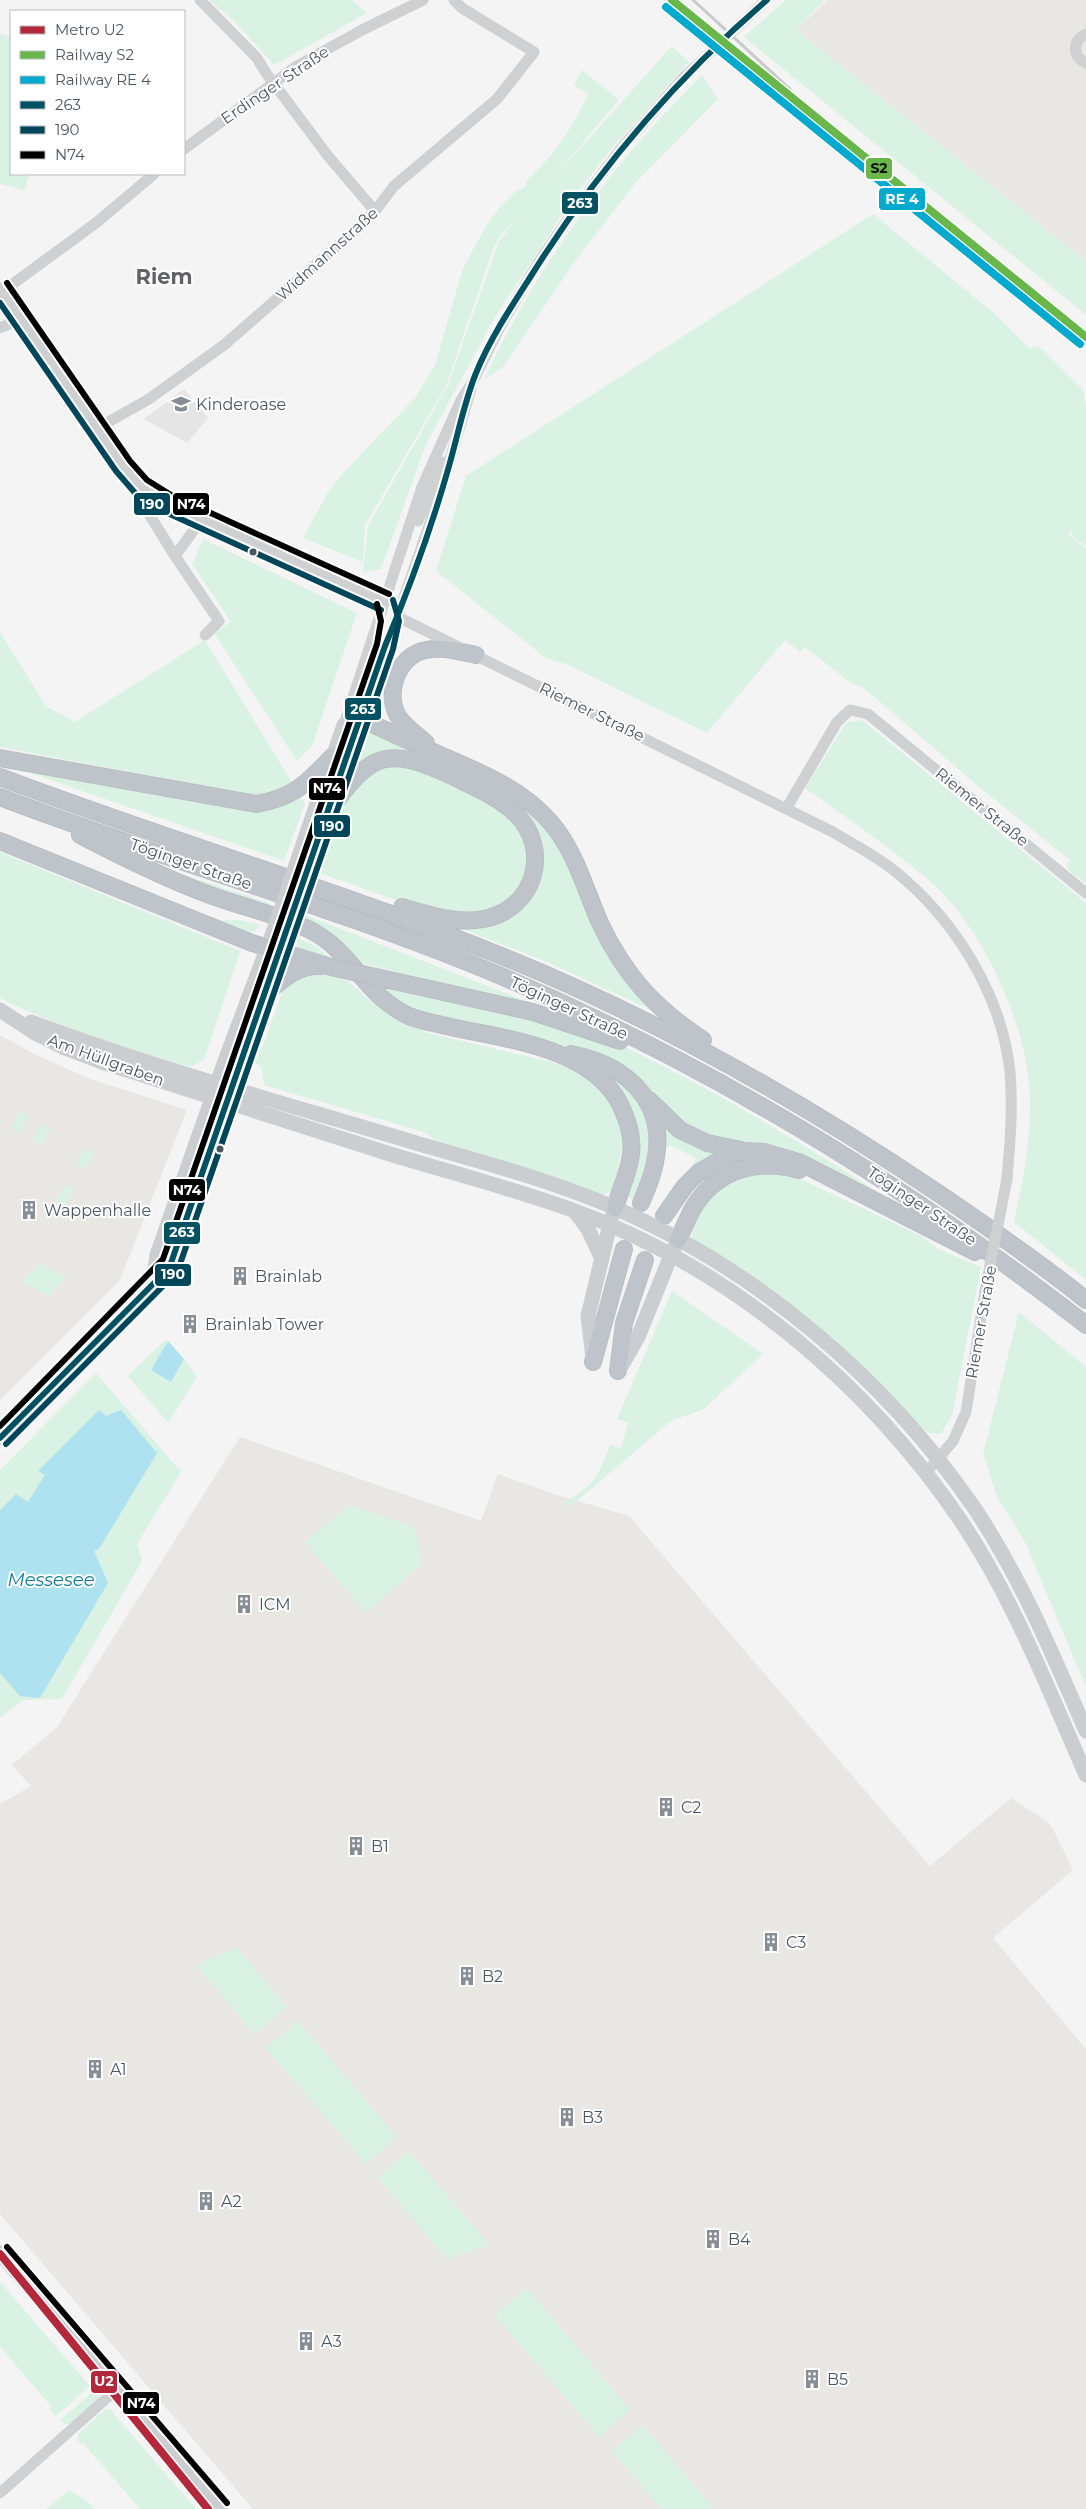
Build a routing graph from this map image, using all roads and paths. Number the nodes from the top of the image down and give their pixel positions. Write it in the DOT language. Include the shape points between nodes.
graph roads {
  1 [pos="200,0"];
  2 [pos="423,0"];
  3 [pos="454,0"];
  4 [pos="765,2"];
  5 [pos="1086,34"];
  6 [pos="1086,63"];
  7 [pos="274,82"];
  8 [pos="185,148"];
  9 [pos="153,175"];
  10 [pos="375,211"];
  11 [pos="1,289"];
  12 [pos="22,318"];
  13 [pos="0,328"];
  14 [pos="472,383"];
  15 [pos="96,429"];
  16 [pos="459,429"];
  17 [pos="141,487"];
  18 [pos="202,519"];
  19 [pos="176,556"];
  20 [pos="385,602"];
  21 [pos="394,619"];
  22 [pos="205,635"];
  23 [pos="373,639"];
  24 [pos="476,655"];
  25 [pos="361,719"];
  26 [pos="344,725"];
  27 [pos="334,755"];
  28 [pos="441,755"];
  29 [pos="0,758"];
  30 [pos="0,777"];
  31 [pos="0,797"];
  32 [pos="786,809"];
  33 [pos="329,811"];
  34 [pos="39,812"];
  35 [pos="315,832"];
  36 [pos="0,841"];
  37 [pos="1086,893"];
  38 [pos="362,903"];
  39 [pos="274,949"];
  40 [pos="331,967"];
  41 [pos="266,993"];
  42 [pos="1,1013"];
  43 [pos="544,1048"];
  44 [pos="657,1048"];
  45 [pos="742,1072"];
  46 [pos="217,1083"];
  47 [pos="233,1088"];
  48 [pos="643,1094"];
  49 [pos="212,1098"];
  50 [pos="228,1103"];
  51 [pos="743,1151"];
  52 [pos="482,1162"];
  53 [pos="821,1173"];
  54 [pos="476,1180"];
  55 [pos="641,1203"];
  56 [pos="615,1208"];
  57 [pos="575,1212"];
  58 [pos="664,1216"];
  59 [pos="609,1226"];
  60 [pos="678,1240"];
  61 [pos="624,1249"];
  62 [pos="670,1256"];
  63 [pos="602,1259"];
  64 [pos="645,1260"];
  65 [pos="1026,1278"];
  66 [pos="153,1282"];
  67 [pos="1086,1300"];
  68 [pos="1086,1325"];
  69 [pos="594,1362"];
  70 [pos="618,1372"];
  71 [pos="0,1438"];
  72 [pos="938,1459"];
  73 [pos="926,1473"];
  74 [pos="1086,1731"];
  75 [pos="1086,1775"];
  76 [pos="0,2253"];
  77 [pos="117,2389"];
  78 [pos="0,2493"];
  79 [pos="220,2509"];
  1 -- 7 [label="street" via="239,37"];
  2 -- 7 [label="street, Erdinger Straße" via="362,30"];
  3 -- 10 [label="street, Widmannstraße" via="534,52 497,100 394,186"];
  4 -- 14 [label="street, bridge" via="684,77 620,150 538,263 501,325"];
  5 -- 6 [label="street" via="1079,38 1075,49 1078,57"];
  7 -- 8 [label="street, Erdinger Straße"];
  7 -- 10 [label="street" via="328,156"];
  9 -- 11 [label="street" via="96,223"];
  10 -- 15 [label="street, Widmannstraße" via="224,345 149,399"];
  11 -- 12 [label="street"];
  12 -- 13 [label="street"];
  12 -- 15 [label="street"];
  14 -- 16 [label="street"];
  14 -- 20 [label="street" via="451,420 422,486"];
  15 -- 17 [label="street"];
  16 -- 20 [label="street" via="420,514 394,596"];
  16 -- 21 [label="street" via="439,497"];
  17 -- 18 [label="street"];
  17 -- 19 [label="street" via="139,498"];
  18 -- 19 [label="street"];
  18 -- 20 [label="street"];
  19 -- 22 [label="street" via="219,621"];
  20 -- 21 [label="street"];
  20 -- 23 [label="street"];
  21 -- 23 [label="street"];
  21 -- 24 [label="street, Riemer Straße"];
  21 -- 25 [label="street"];
  23 -- 26 [label="street"];
  24 -- 28 [label="highway" via="450,650 423,650 403,665 394,683 393,706 400,718"];
  24 -- 32 [label="street, Riemer Straße"];
  25 -- 26 [label="main road"];
  25 -- 28 [label="highway"];
  25 -- 33 [label="street"];
  26 -- 27 [label="main road"];
  27 -- 29 [label="highway" via="304,786 274,801 256,804"];
  27 -- 35 [label="main road"];
  28 -- 45 [label="highway" via="502,783 536,806 552,823 570,851 622,965 651,1000"];
  30 -- 38 [label="highway, Töginger Straße"];
  31 -- 34 [label="highway, Töginger Straße"];
  32 -- 37 [label="street, Riemer Straße" via="838,722 850,710 868,714"];
  32 -- 72 [label="street, Riemer Straße, bridge" via="864,850 896,872 934,909 970,956 994,1011 1010,1071 1008,1179 985,1291 966,1412 960,1431"];
  33 -- 35 [label="main road"];
  33 -- 38 [label="highway" via="360,770 373,762 398,757 430,766 502,802 518,815 532,837 536,866 529,888 519,901 493,917 453,920 390,903"];
  34 -- 43 [label="highway" via="163,876 208,895 309,929 332,945 371,990 410,1017"];
  34 -- 44 [label="highway, Töginger Straße" via="488,971"];
  35 -- 39 [label="main road, bridge"];
  36 -- 39 [label="highway"];
  38 -- 45 [label="highway, Töginger Straße" via="495,953 586,993"];
  39 -- 40 [label="highway"];
  39 -- 41 [label="main road"];
  39 -- 46 [label="main road"];
  40 -- 41 [label="highway" via="303,967"];
  40 -- 44 [label="highway, bridge" via="532,1012 623,1042"];
  41 -- 47 [label="main road"];
  42 -- 46 [label="main road, Am Hüllgraben"];
  42 -- 49 [label="main road, Am Hüllgraben" via="65,1048"];
  43 -- 48 [label="highway" via="605,1063 629,1078"];
  43 -- 56 [label="highway" via="582,1065 600,1079 617,1099 626,1118 631,1131 631,1154"];
  44 -- 65 [label="highway, Töginger Straße" via="845,1155"];
  45 -- 67 [label="highway, Töginger Straße" via="902,1168"];
  46 -- 47 [label="main road, Am Hüllgraben"];
  46 -- 49 [label="main road"];
  47 -- 50 [label="main road"];
  47 -- 52 [label="main road, Am Hüllgraben"];
  48 -- 51 [label="highway" via="680,1130 707,1143"];
  48 -- 55 [label="highway" via="652,1112 657,1138 654,1170"];
  49 -- 50 [label="main road, Am Hüllgraben"];
  49 -- 66 [label="main road" via="157,1255"];
  50 -- 54 [label="main road, Am Hüllgraben"];
  50 -- 66 [label="main road" via="171,1263"];
  51 -- 53 [label="highway" via="774,1153"];
  51 -- 58 [label="highway" via="730,1154 698,1172"];
  52 -- 54 [label="main road"];
  52 -- 56 [label="main road, Am Hüllgraben" via="548,1182"];
  53 -- 60 [label="highway" via="786,1166 754,1165 730,1172 711,1185 696,1203"];
  53 -- 65 [label="highway"];
  54 -- 57 [label="main road, Am Hüllgraben"];
  56 -- 59 [label="main road"];
  56 -- 60 [label="main road, Am Hüllgraben"];
  57 -- 59 [label="main road, Am Hüllgraben"];
  57 -- 63 [label="main road" via="588,1229"];
  59 -- 62 [label="main road, Am Hüllgraben"];
  59 -- 63 [label="main road"];
  60 -- 62 [label="main road"];
  60 -- 72 [label="main road, Am Hüllgraben" via="769,1297 836,1351 884,1397"];
  61 -- 69 [label="highway"];
  62 -- 70 [label="main road" via="638,1337"];
  62 -- 73 [label="main road, Am Hüllgraben" via="736,1296 825,1365 872,1411"];
  63 -- 69 [label="main road" via="588,1316"];
  64 -- 70 [label="highway" via="624,1323"];
  65 -- 68 [label="highway, Töginger Straße"];
  66 -- 71 [label="main road"];
  72 -- 73 [label="street, Riemer Straße"];
  72 -- 74 [label="main road, Am Hüllgraben" via="976,1511 1036,1615"];
  73 -- 75 [label="main road, Am Hüllgraben" via="985,1560 1020,1623"];
  76 -- 77 [label="main road"];
  77 -- 78 [label="street"];
  77 -- 79 [label="main road"];
}
